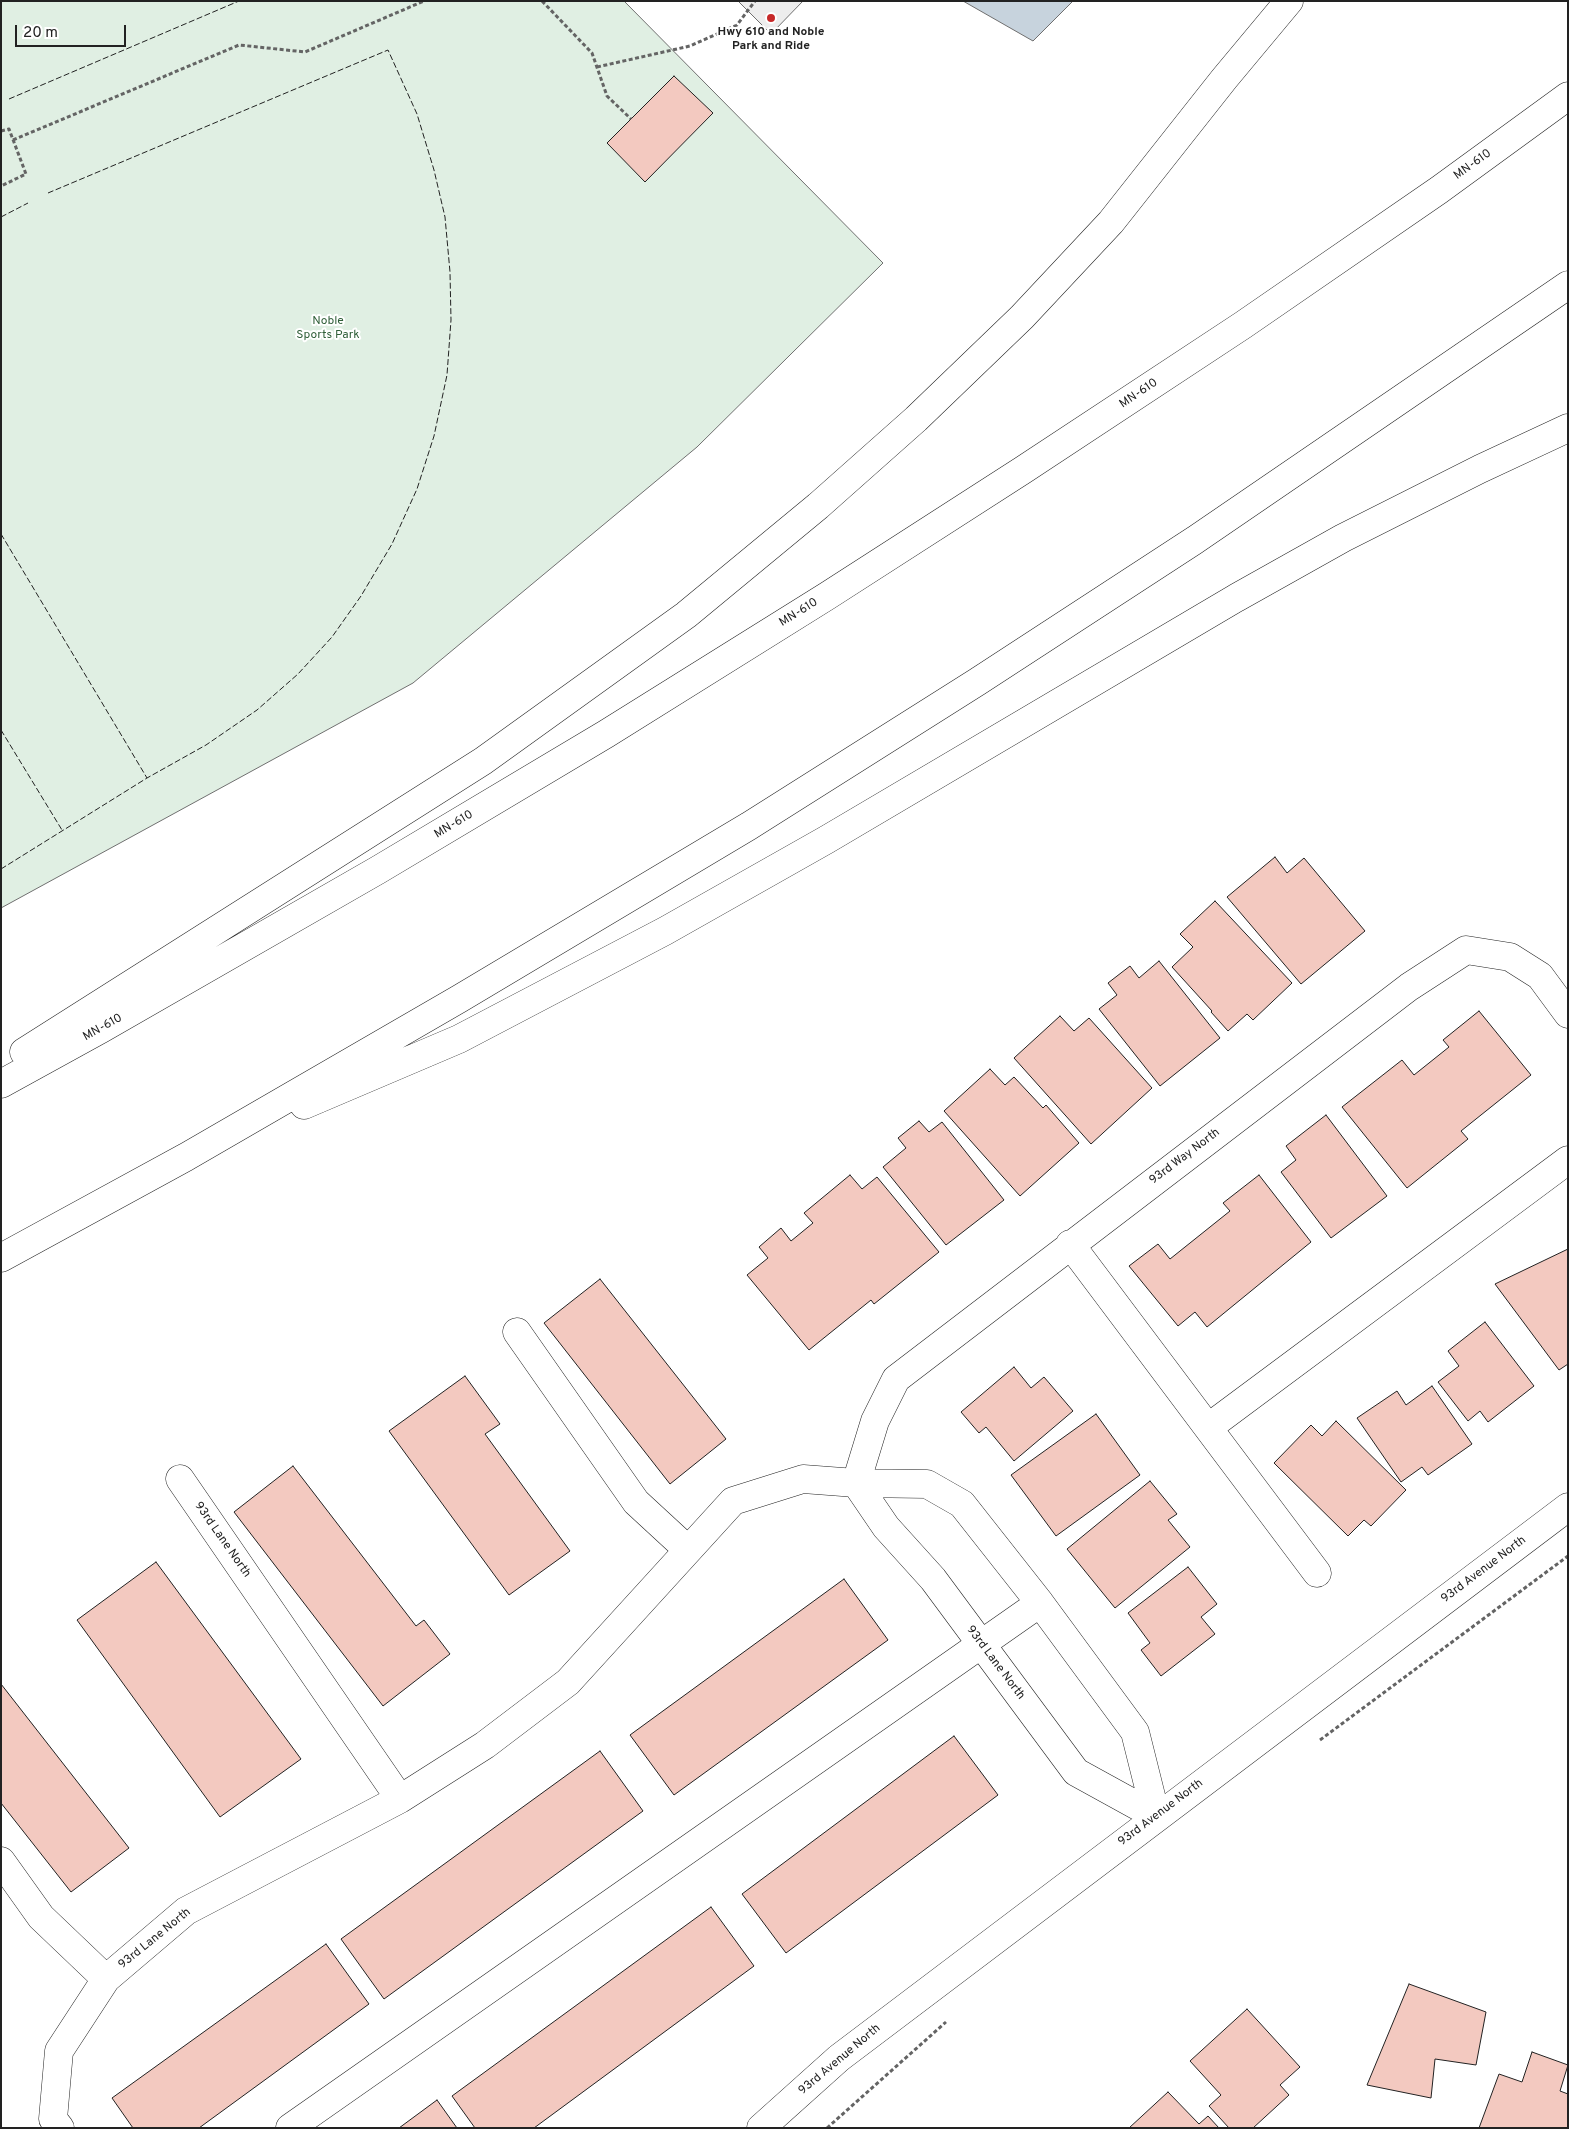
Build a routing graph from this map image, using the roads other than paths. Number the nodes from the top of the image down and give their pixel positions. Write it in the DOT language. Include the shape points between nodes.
graph roads {
  1 [pos="1266,1"];
  2 [pos="1288,1"];
  3 [pos="1224,79"];
  4 [pos="1568,96"];
  5 [pos="1568,284"];
  6 [pos="1568,428"];
  7 [pos="1568,1014"];
  8 [pos="1,1067"];
  9 [pos="1,1084"];
  10 [pos="186,1157"];
  11 [pos="1568,1160"];
  12 [pos="1070,1244"];
  13 [pos="1,1258"];
  14 [pos="517,1332"];
  15 [pos="1208,1427"];
  16 [pos="180,1479"];
  17 [pos="856,1483"];
  18 [pos="1568,1507"];
  19 [pos="688,1550"];
  20 [pos="1317,1573"];
  21 [pos="1040,1604"];
  22 [pos="981,1645"];
  23 [pos="400,1799"];
  24 [pos="1156,1816"];
  25 [pos="1,1861"];
  26 [pos="106,1979"];
  27 [pos="60,2128"];
  28 [pos="290,2128"];
  29 [pos="761,2128"];
  1 -- 3 [label="main road"];
  2 -- 3 [label="main road"];
  3 -- 8 [label="main road" via="1111,222 1022,317 916,419 818,506 686,615 483,761"];
  4 -- 9 [label="main road, MN-610" via="1439,190 1243,325 828,596 378,870"];
  5 -- 10 [label="main road" via="1196,540 800,794 459,999"];
  6 -- 10 [label="main road" via="1343,538 665,931 458,1039"];
  7 -- 12 [label="main road, 93rd Way North" via="1540,976 1510,957 1466,950 1409,987"];
  10 -- 13 [label="main road"];
  11 -- 15 [label="main road"];
  12 -- 15 [label="main road"];
  12 -- 17 [label="main road, 93rd Way North" via="896,1379 875,1421"];
  14 -- 19 [label="main road" via="636,1502"];
  15 -- 20 [label="main road"];
  16 -- 23 [label="main road, 93rd Lane North"];
  17 -- 19 [label="main road, 93rd Lane North" via="804,1480 733,1501"];
  17 -- 21 [label="main road, 93rd Lane North" via="927,1484 962,1504"];
  17 -- 22 [label="main road, 93rd Lane North" via="886,1528 933,1579"];
  18 -- 24 [label="main road, 93rd Avenue North"];
  19 -- 23 [label="main road, 93rd Lane North" via="568,1682 485,1744"];
  21 -- 22 [label="main road"];
  21 -- 24 [label="main road, 93rd Lane North" via="1135,1732"];
  22 -- 24 [label="main road, 93rd Lane North" via="1076,1772"];
  22 -- 28 [label="main road"];
  23 -- 26 [label="main road, 93rd Lane North" via="186,1911"];
  24 -- 29 [label="main road, 93rd Avenue North" via="839,2058"];
  25 -- 26 [label="main road" via="41,1917"];
  26 -- 27 [label="main road, 93rd Lane North" via="60,2051 53,2119"];
}
